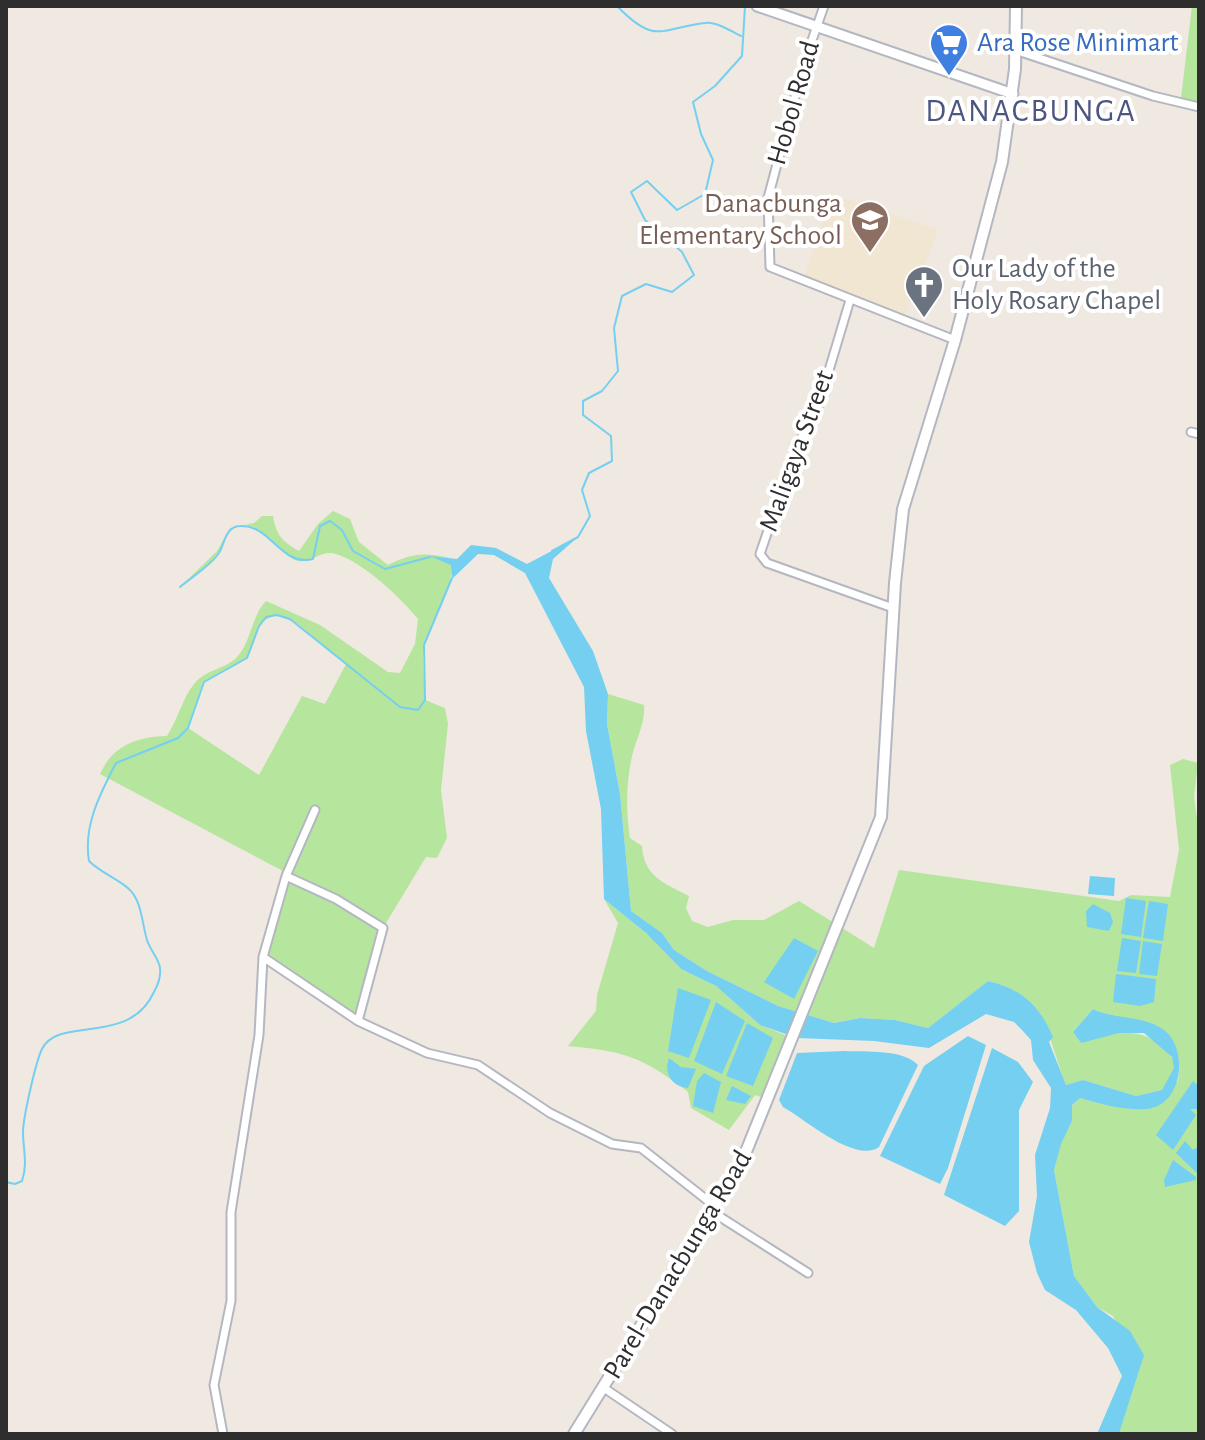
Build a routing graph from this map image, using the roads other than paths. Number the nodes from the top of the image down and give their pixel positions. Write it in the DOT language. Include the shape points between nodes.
graph roads {
  1 [pos="757,6"];
  2 [pos="824,6"];
  3 [pos="1016,6"];
  4 [pos="815,27"];
  5 [pos="1015,50"];
  6 [pos="1013,94"];
  7 [pos="1199,107"];
  8 [pos="850,300"];
  9 [pos="955,340"];
  10 [pos="893,608"];
  11 [pos="315,810"];
  12 [pos="286,876"];
  13 [pos="263,957"];
  14 [pos="358,1021"];
  15 [pos="715,1210"];
  16 [pos="808,1273"];
  17 [pos="604,1388"];
  18 [pos="223,1434"];
  19 [pos="574,1434"];
  20 [pos="672,1434"];
  1 -- 4 [label="street"];
  2 -- 4 [label="street"];
  3 -- 5 [label="main road, Parel-Danacbunga Road"];
  4 -- 6 [label="street"];
  4 -- 8 [label="street, Hobol Road" via="768,198 769,263 777,273"];
  5 -- 6 [label="main road, Parel-Danacbunga Road"];
  5 -- 7 [label="street"];
  6 -- 9 [label="main road, Parel-Danacbunga Road" via="1002,162"];
  8 -- 9 [label="street, Hobol Road"];
  8 -- 10 [label="street, Maligaya Street" via="818,407 796,448 760,554 767,563"];
  9 -- 10 [label="main road, Parel-Danacbunga Road" via="903,509"];
  10 -- 15 [label="main road, Parel-Danacbunga Road" via="881,817 754,1136"];
  11 -- 12 [label="street"];
  12 -- 13 [label="street"];
  12 -- 14 [label="street" via="383,928"];
  13 -- 14 [label="street"];
  13 -- 18 [label="street" via="259,1035 231,1212 231,1301 214,1385"];
  14 -- 15 [label="street" via="427,1053 478,1065 550,1113 612,1144 641,1148"];
  15 -- 16 [label="street"];
  15 -- 17 [label="main road, Parel-Danacbunga Road"];
  17 -- 19 [label="main road, Parel-Danacbunga Road"];
  17 -- 20 [label="street"];
}
